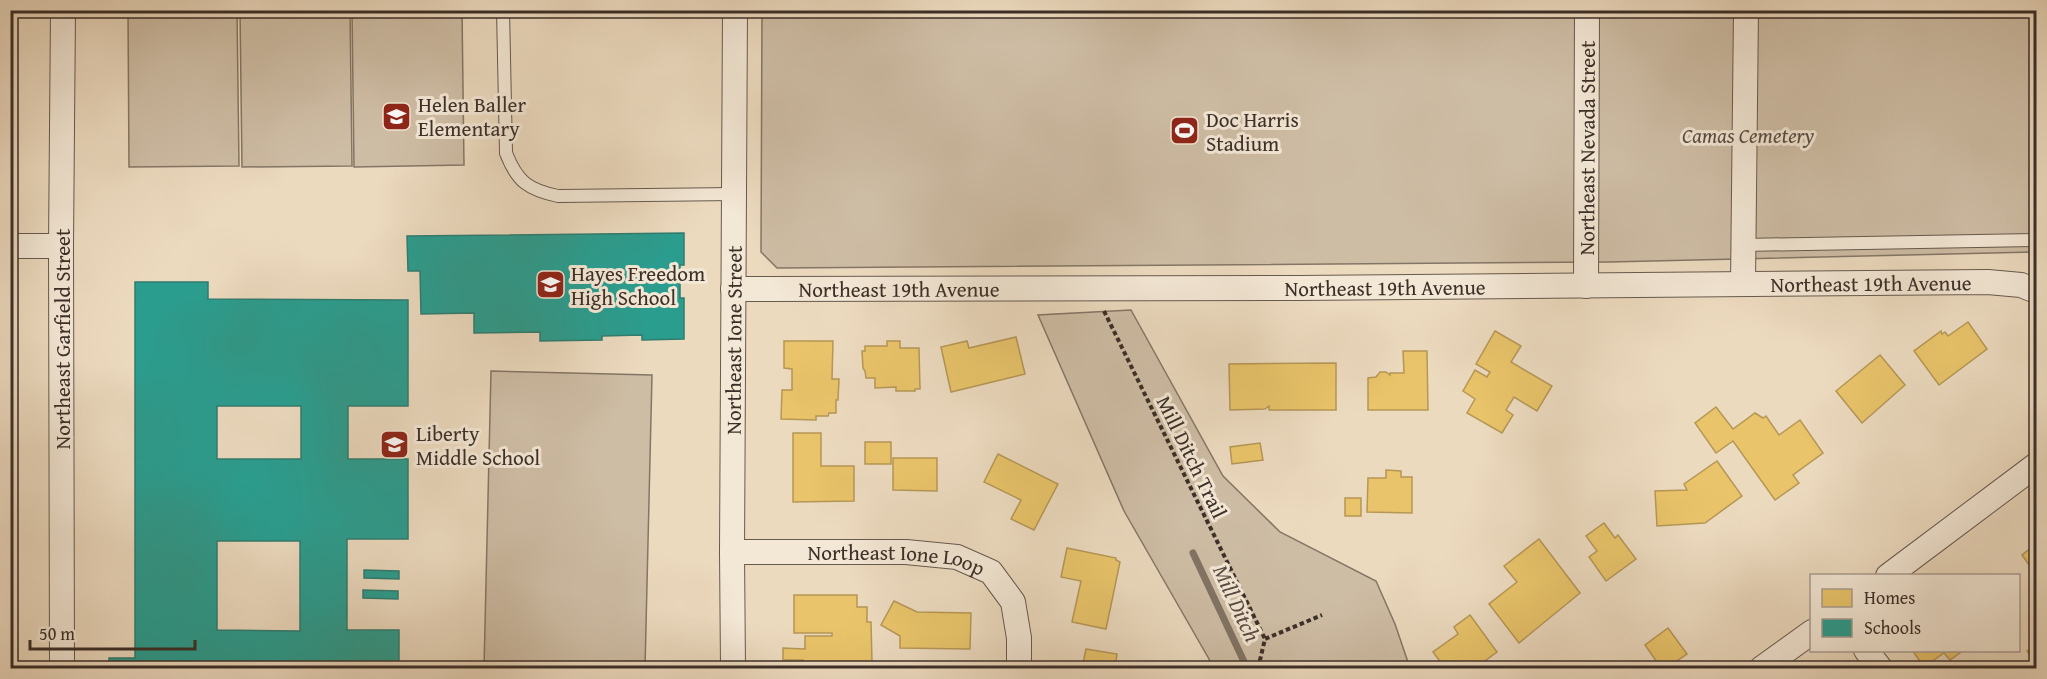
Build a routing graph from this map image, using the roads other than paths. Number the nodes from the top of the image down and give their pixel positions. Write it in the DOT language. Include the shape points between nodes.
graph roads {
  1 [pos="63,10"];
  2 [pos="503,10"];
  3 [pos="735,10"];
  4 [pos="1587,10"];
  5 [pos="1746,10"];
  6 [pos="734,194"];
  7 [pos="2037,240"];
  8 [pos="1743,245"];
  9 [pos="10,246"];
  10 [pos="61,246"];
  11 [pos="1743,284"];
  12 [pos="1586,286"];
  13 [pos="733,290"];
  14 [pos="2037,291"];
  15 [pos="2037,465"];
  16 [pos="732,552"];
  17 [pos="1891,574"];
  18 [pos="1810,633"];
  19 [pos="1867,652"];
  20 [pos="62,669"];
  21 [pos="733,669"];
  22 [pos="1019,669"];
  23 [pos="1762,669"];
  24 [pos="1880,669"];
  1 -- 10 [label="street, Northeast Garfield Street"];
  2 -- 6 [label="lane" via="506,153 512,170 524,184 558,196"];
  3 -- 6 [label="street, Northeast Ione Street"];
  4 -- 12 [label="street, Northeast Nevada Street"];
  5 -- 8 [label="street"];
  6 -- 13 [label="street, Northeast Ione Street"];
  7 -- 8 [label="lane"];
  8 -- 11 [label="street"];
  9 -- 10 [label="street"];
  10 -- 20 [label="street, Northeast Garfield Street"];
  11 -- 12 [label="street, Northeast 19th Avenue"];
  11 -- 14 [label="street, Northeast 19th Avenue" via="1988,282 2021,285"];
  12 -- 13 [label="street, Northeast 19th Avenue"];
  13 -- 16 [label="street, Northeast Ione Street"];
  15 -- 17 [label="street"];
  16 -- 21 [label="street, Northeast Ione Street"];
  16 -- 22 [label="street, Northeast Ione Loop" via="906,552 957,557 991,573 1013,602"];
  18 -- 23 [label="street"];
  19 -- 24 [label="street"];
}
